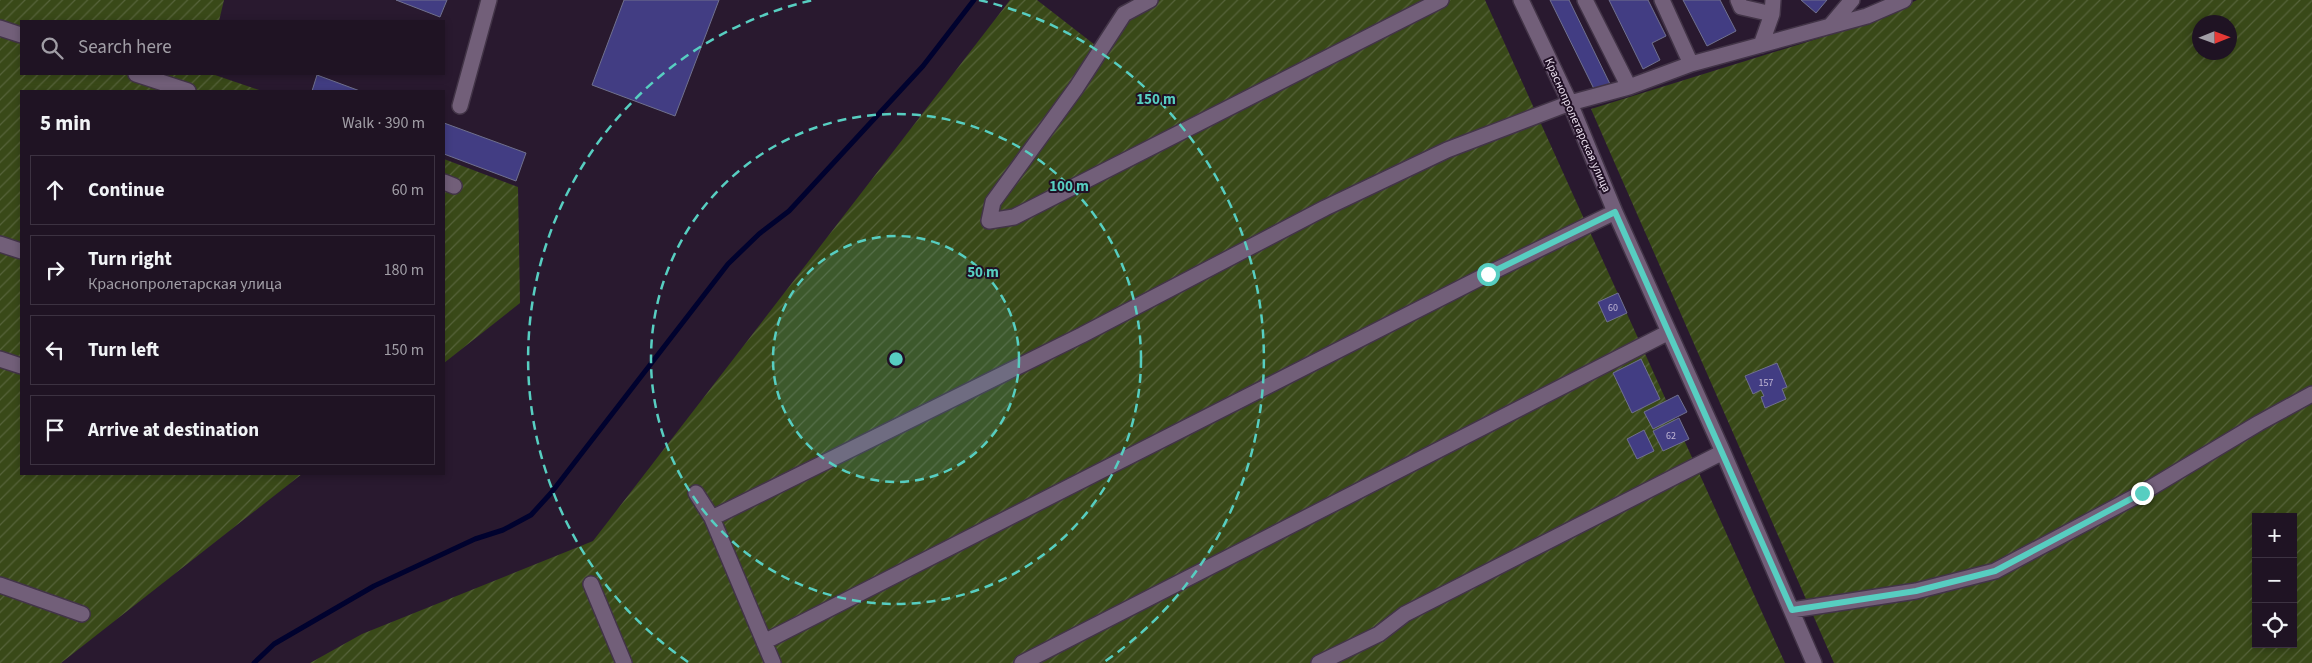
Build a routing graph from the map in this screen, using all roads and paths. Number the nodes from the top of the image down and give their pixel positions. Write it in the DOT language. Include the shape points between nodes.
graph roads {
  1 [pos="489,0"];
  2 [pos="1150,0"];
  3 [pos="1441,0"];
  4 [pos="1522,0"];
  5 [pos="1586,0"];
  6 [pos="1662,0"];
  7 [pos="1738,0"];
  8 [pos="1852,0"];
  9 [pos="1904,0"];
  10 [pos="1773,7"];
  11 [pos="1830,26"];
  12 [pos="0,28"];
  13 [pos="20,35"];
  14 [pos="1761,45"];
  15 [pos="1690,64"];
  16 [pos="139,75"];
  17 [pos="1629,87"];
  18 [pos="185,90"];
  19 [pos="1570,103"];
  20 [pos="460,106"];
  21 [pos="1615,212"];
  22 [pos="0,244"];
  23 [pos="20,251"];
  24 [pos="1669,332"];
  25 [pos="0,359"];
  26 [pos="20,366"];
  27 [pos="2312,394"];
  28 [pos="1723,452"];
  29 [pos="696,494"];
  30 [pos="712,518"];
  31 [pos="591,584"];
  32 [pos="0,585"];
  33 [pos="1792,610"];
  34 [pos="82,614"];
  35 [pos="764,642"];
  36 [pos="624,663"];
  37 [pos="773,663"];
  38 [pos="1022,663"];
  39 [pos="1319,663"];
  40 [pos="1814,663"];
  1 -- 20 [label="street"];
  2 -- 3 [label="street" via="1124,14 1076,88 993,202 990,221 1014,217"];
  4 -- 19 [label="street, Краснопролетарская улица"];
  5 -- 17 [label="street"];
  6 -- 15 [label="street"];
  7 -- 10 [label="street" via="1742,7"];
  8 -- 11 [label="street"];
  9 -- 11 [label="street" via="1867,16"];
  10 -- 14 [label="street"];
  11 -- 14 [label="street"];
  12 -- 13 [label="street"];
  14 -- 15 [label="street"];
  15 -- 17 [label="street"];
  16 -- 18 [label="street"];
  17 -- 19 [label="street"];
  19 -- 21 [label="street, Краснопролетарская улица"];
  19 -- 30 [label="street" via="1447,150 1325,208 1082,335"];
  21 -- 24 [label="street, Краснопролетарская улица"];
  21 -- 35 [label="street"];
  22 -- 23 [label="street"];
  24 -- 28 [label="street, Краснопролетарская улица"];
  24 -- 38 [label="street"];
  25 -- 26 [label="street"];
  27 -- 33 [label="street" via="2142,493 1995,571 1916,591"];
  28 -- 33 [label="street, Краснопролетарская улица"];
  28 -- 39 [label="street" via="1404,614 1379,634"];
  29 -- 30 [label="street"];
  30 -- 35 [label="street"];
  31 -- 36 [label="street"];
  32 -- 34 [label="street"];
  33 -- 40 [label="street, Краснопролетарская улица"];
  35 -- 37 [label="street"];
}
